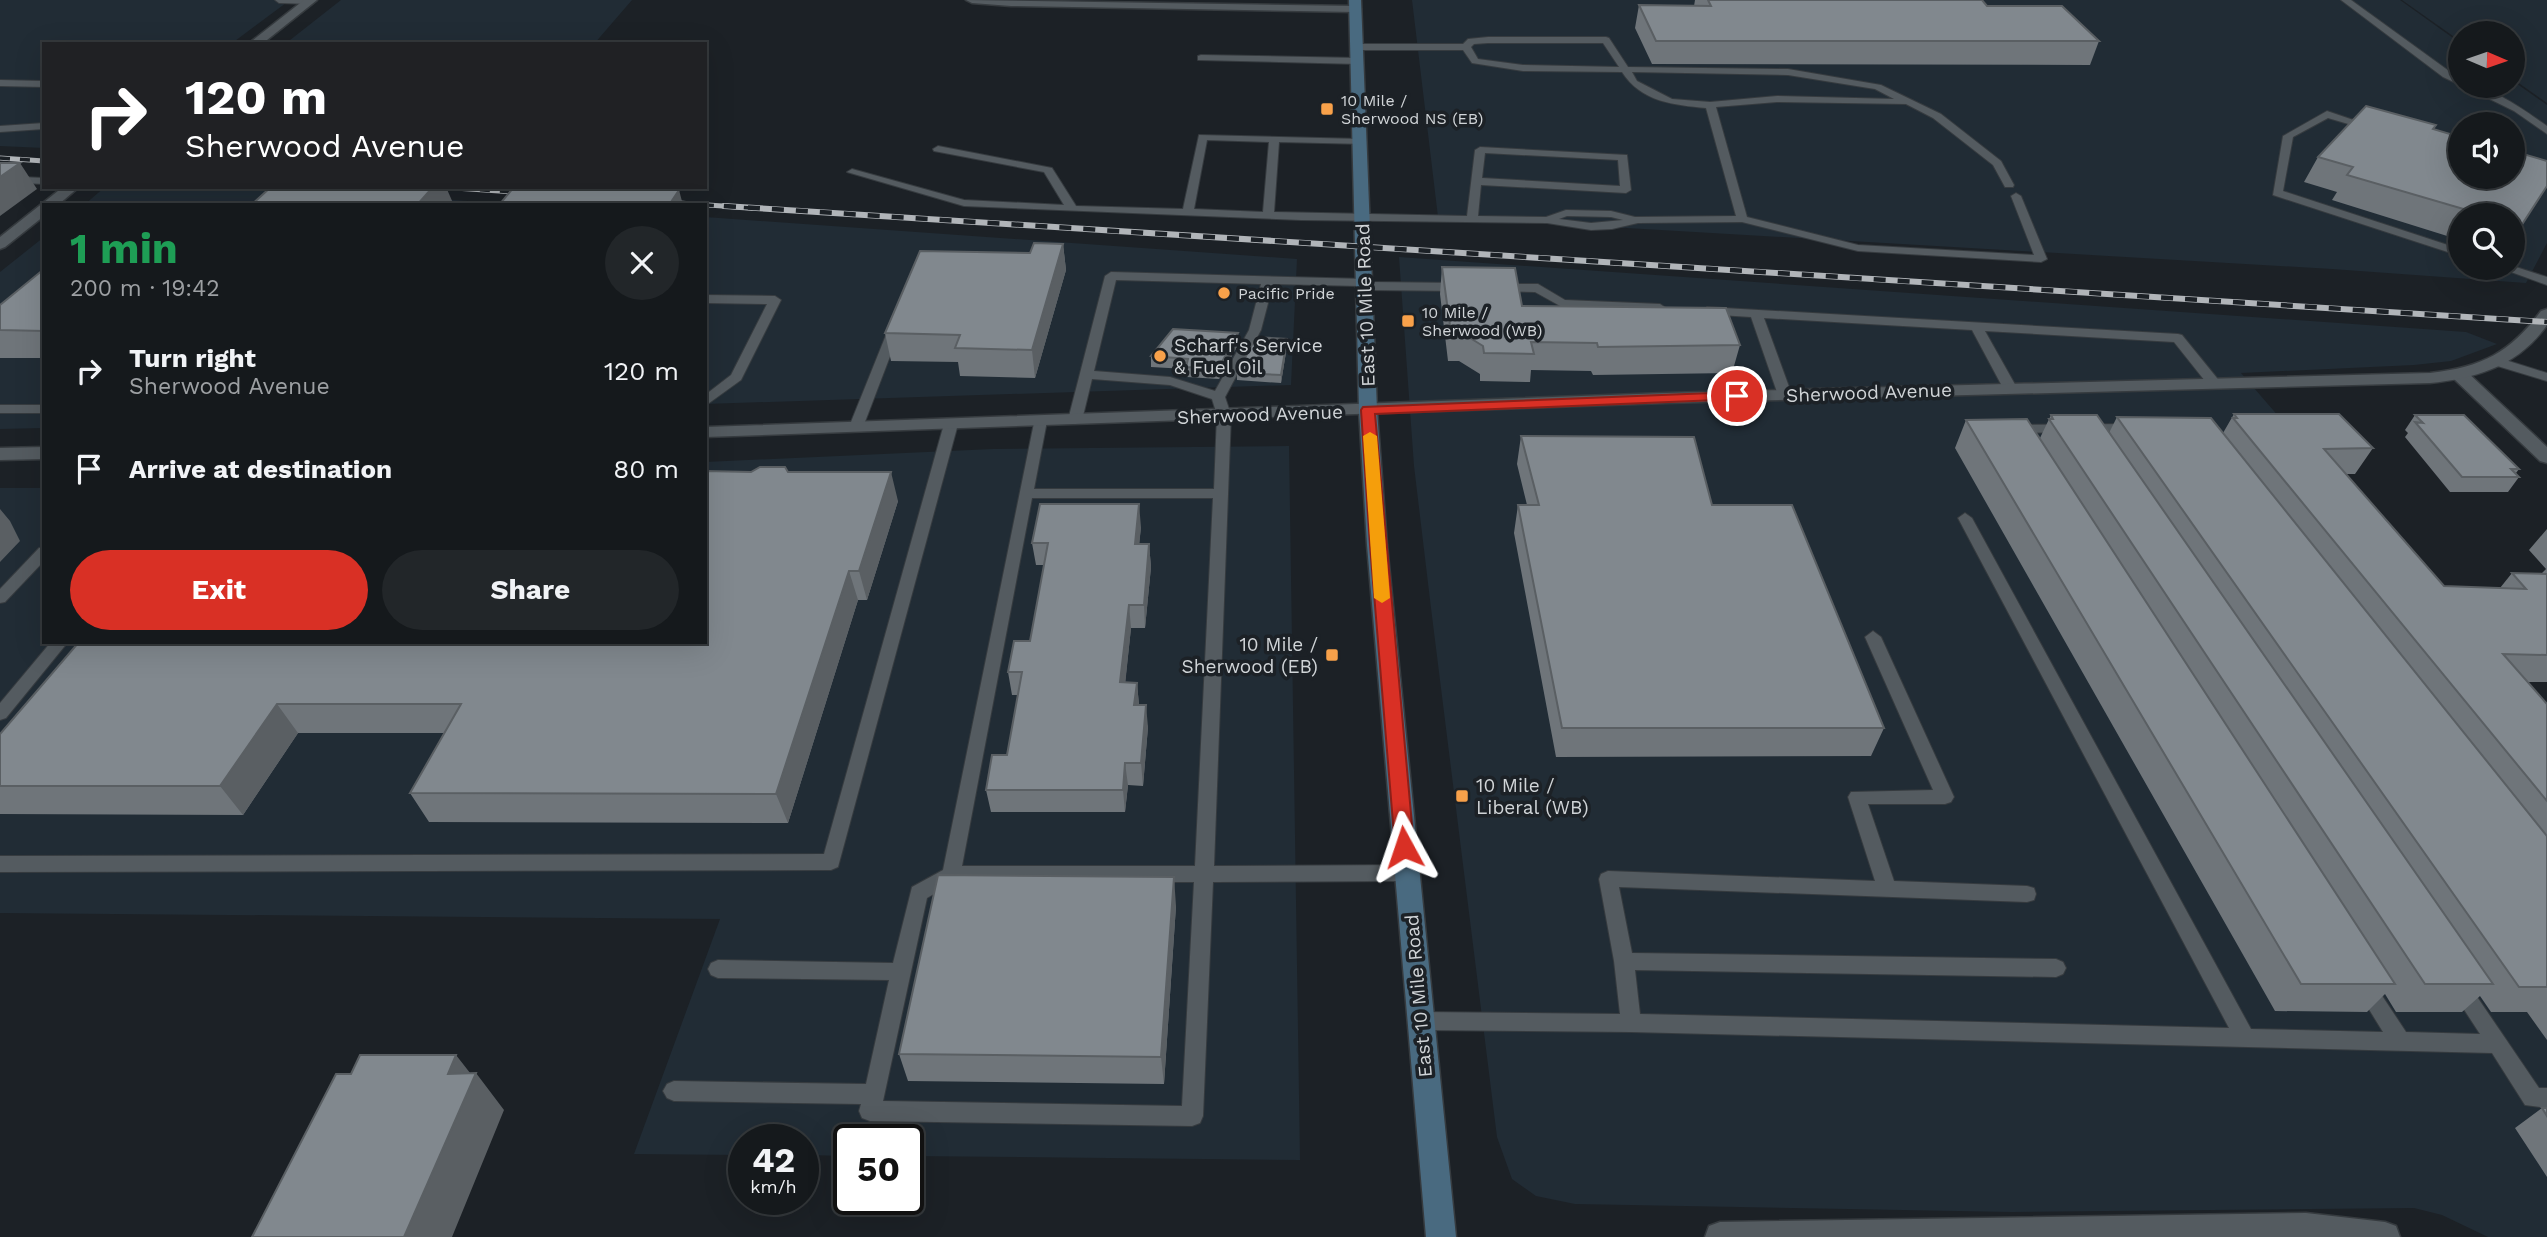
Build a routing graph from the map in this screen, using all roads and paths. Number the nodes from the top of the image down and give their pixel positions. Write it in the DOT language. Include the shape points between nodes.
graph roads {
  1 [pos="279,0"];
  2 [pos="311,0"];
  3 [pos="972,0"];
  4 [pos="2345,0"];
  5 [pos="1355,5"];
  6 [pos="257,42"];
  7 [pos="1466,47"];
  8 [pos="1357,54"];
  9 [pos="1200,58"];
  10 [pos="1624,69"];
  11 [pos="2448,76"];
  12 [pos="0,83"];
  13 [pos="42,84"];
  14 [pos="2494,98"];
  15 [pos="1908,102"];
  16 [pos="1710,105"];
  17 [pos="42,127"];
  18 [pos="0,129"];
  19 [pos="2547,131"];
  20 [pos="2388,133"];
  21 [pos="1274,139"];
  22 [pos="1361,142"];
  23 [pos="938,149"];
  24 [pos="852,172"];
  25 [pos="0,179"];
  26 [pos="42,181"];
  27 [pos="1476,181"];
  28 [pos="2009,185"];
  29 [pos="69,189"];
  30 [pos="2015,196"];
  31 [pos="52,203"];
  32 [pos="1072,209"];
  33 [pos="42,211"];
  34 [pos="1188,212"];
  35 [pos="1268,216"];
  36 [pos="1363,218"];
  37 [pos="1472,219"];
  38 [pos="1742,219"];
  39 [pos="0,244"];
  40 [pos="2448,249"];
  41 [pos="2525,274"];
  42 [pos="1268,280"];
  43 [pos="2547,281"];
  44 [pos="1365,284"];
  45 [pos="707,299"];
  46 [pos="1672,309"];
  47 [pos="1700,311"];
  48 [pos="1756,314"];
  49 [pos="2547,314"];
  50 [pos="899,316"];
  51 [pos="1976,327"];
  52 [pos="2499,362"];
  53 [pos="1086,375"];
  54 [pos="2460,375"];
  55 [pos="2547,377"];
  56 [pos="2214,383"];
  57 [pos="2010,388"];
  58 [pos="1785,395"];
  59 [pos="707,400"];
  60 [pos="1221,406"];
  61 [pos="0,409"];
  62 [pos="42,409"];
  63 [pos="1368,410"];
  64 [pos="1075,420"];
  65 [pos="1040,421"];
  66 [pos="951,424"];
  67 [pos="856,427"];
  68 [pos="2083,428"];
  69 [pos="2152,428"];
  70 [pos="707,432"];
  71 [pos="2012,433"];
  72 [pos="2099,451"];
  73 [pos="42,453"];
  74 [pos="0,454"];
  75 [pos="2547,457"];
  76 [pos="1026,494"];
  77 [pos="1220,494"];
  78 [pos="1965,518"];
  79 [pos="42,554"];
  80 [pos="0,598"];
  81 [pos="1873,637"];
  82 [pos="58,644"];
  83 [pos="0,714"];
  84 [pos="0,864"];
  85 [pos="1204,873"];
  86 [pos="1407,873"];
  87 [pos="951,874"];
  88 [pos="1887,889"];
  89 [pos="2027,894"];
  90 [pos="1624,961"];
  91 [pos="2056,968"];
  92 [pos="719,969"];
  93 [pos="2356,971"];
  94 [pos="901,972"];
  95 [pos="2452,976"];
  96 [pos="1420,1021"];
  97 [pos="1631,1023"];
  98 [pos="2245,1038"];
  99 [pos="2401,1042"];
  100 [pos="2498,1044"];
  101 [pos="674,1091"];
  102 [pos="873,1094"];
  103 [pos="2547,1098"];
  104 [pos="2020,1235"];
  105 [pos="1441,1237"];
  106 [pos="1720,1237"];
  107 [pos="2385,1237"];
  1 -- 2 [label="lane"];
  2 -- 6 [label="street"];
  3 -- 5 [label="street"];
  4 -- 11 [label="lane"];
  5 -- 8 [label="main road, East 10 Mile Road"];
  7 -- 8 [label="lane"];
  7 -- 10 [label="lane" via="1475,61 1523,68"];
  7 -- 10 [label="lane" via="1471,41 1488,40 1606,40"];
  8 -- 9 [label="lane"];
  8 -- 22 [label="main road, East 10 Mile Road"];
  10 -- 15 [label="lane" via="1788,72 1878,87"];
  10 -- 16 [label="lane" via="1634,83 1670,102"];
  12 -- 13 [label="lane"];
  14 -- 19 [label="lane"];
  15 -- 16 [label="lane" via="1777,99"];
  15 -- 28 [label="lane" via="1937,116 1997,163"];
  16 -- 38 [label="lane"];
  17 -- 18 [label="lane"];
  20 -- 40 [label="lane" via="2327,114 2288,136 2277,193"];
  21 -- 22 [label="lane"];
  21 -- 34 [label="lane" via="1203,136"];
  21 -- 35 [label="lane"];
  22 -- 36 [label="main road, East 10 Mile Road"];
  23 -- 32 [label="lane" via="1048,170"];
  24 -- 32 [label="lane" via="964,203"];
  25 -- 26 [label="lane"];
  27 -- 27 [label="lane" via="1480,150 1623,157 1626,191"];
  27 -- 37 [label="lane"];
  29 -- 31 [label="street"];
  30 -- 38 [label="lane" via="2041,259 1858,248"];
  32 -- 34 [label="lane"];
  33 -- 39 [label="street"];
  34 -- 35 [label="lane"];
  35 -- 36 [label="lane"];
  36 -- 37 [label="lane"];
  36 -- 44 [label="main road, East 10 Mile Road"];
  37 -- 38 [label="lane" via="1547,220 1575,226"];
  41 -- 43 [label="lane"];
  42 -- 44 [label="lane"];
  42 -- 53 [label="lane" via="1111,275"];
  42 -- 60 [label="lane" via="1255,330"];
  44 -- 46 [label="lane" via="1538,288 1562,303"];
  44 -- 63 [label="main road, East 10 Mile Road"];
  45 -- 59 [label="lane" via="775,300 736,377"];
  47 -- 48 [label="lane"];
  48 -- 51 [label="lane"];
  48 -- 58 [label="lane"];
  49 -- 52 [label="street, Sherwood Avenue" via="2529,340"];
  50 -- 67 [label="lane"];
  51 -- 56 [label="lane" via="2178,338"];
  51 -- 57 [label="lane"];
  52 -- 54 [label="street, Sherwood Avenue"];
  52 -- 55 [label="lane"];
  53 -- 60 [label="lane" via="1196,385"];
  53 -- 64 [label="lane"];
  54 -- 56 [label="street, Sherwood Avenue"];
  54 -- 75 [label="street"];
  56 -- 57 [label="street, Sherwood Avenue"];
  57 -- 58 [label="street, Sherwood Avenue"];
  58 -- 63 [label="street, Sherwood Avenue"];
  60 -- 63 [label="street, Sherwood Avenue"];
  60 -- 64 [label="street, Sherwood Avenue"];
  60 -- 77 [label="lane"];
  61 -- 62 [label="lane"];
  63 -- 86 [label="main road, East 10 Mile Road"];
  64 -- 65 [label="street, Sherwood Avenue"];
  65 -- 66 [label="street, Sherwood Avenue"];
  65 -- 76 [label="lane"];
  66 -- 67 [label="street, Sherwood Avenue"];
  66 -- 84 [label="lane" via="831,862"];
  67 -- 70 [label="street, Sherwood Avenue"];
  68 -- 69 [label="lane"];
  68 -- 71 [label="lane"];
  68 -- 72 [label="lane"];
  73 -- 74 [label="street"];
  76 -- 77 [label="lane"];
  76 -- 87 [label="lane"];
  77 -- 85 [label="lane"];
  78 -- 98 [label="lane"];
  79 -- 80 [label="lane"];
  81 -- 88 [label="lane" via="1945,797 1857,797"];
  82 -- 83 [label="lane"];
  85 -- 86 [label="lane"];
  85 -- 87 [label="lane"];
  85 -- 102 [label="lane" via="1192,1116 870,1111"];
  86 -- 96 [label="main road, East 10 Mile Road"];
  87 -- 94 [label="lane" via="919,894"];
  88 -- 89 [label="lane"];
  88 -- 90 [label="lane" via="1608,879"];
  90 -- 91 [label="lane"];
  90 -- 97 [label="lane"];
  92 -- 94 [label="lane"];
  93 -- 99 [label="lane"];
  94 -- 102 [label="lane"];
  95 -- 100 [label="lane"];
  96 -- 97 [label="lane"];
  96 -- 105 [label="main road, East 10 Mile Road"];
  97 -- 98 [label="lane"];
  98 -- 99 [label="lane"];
  99 -- 100 [label="lane"];
  100 -- 103 [label="lane" via="2532,1098"];
  101 -- 102 [label="lane"];
  104 -- 106 [label="street"];
  104 -- 107 [label="street" via="2306,1228"];
}
